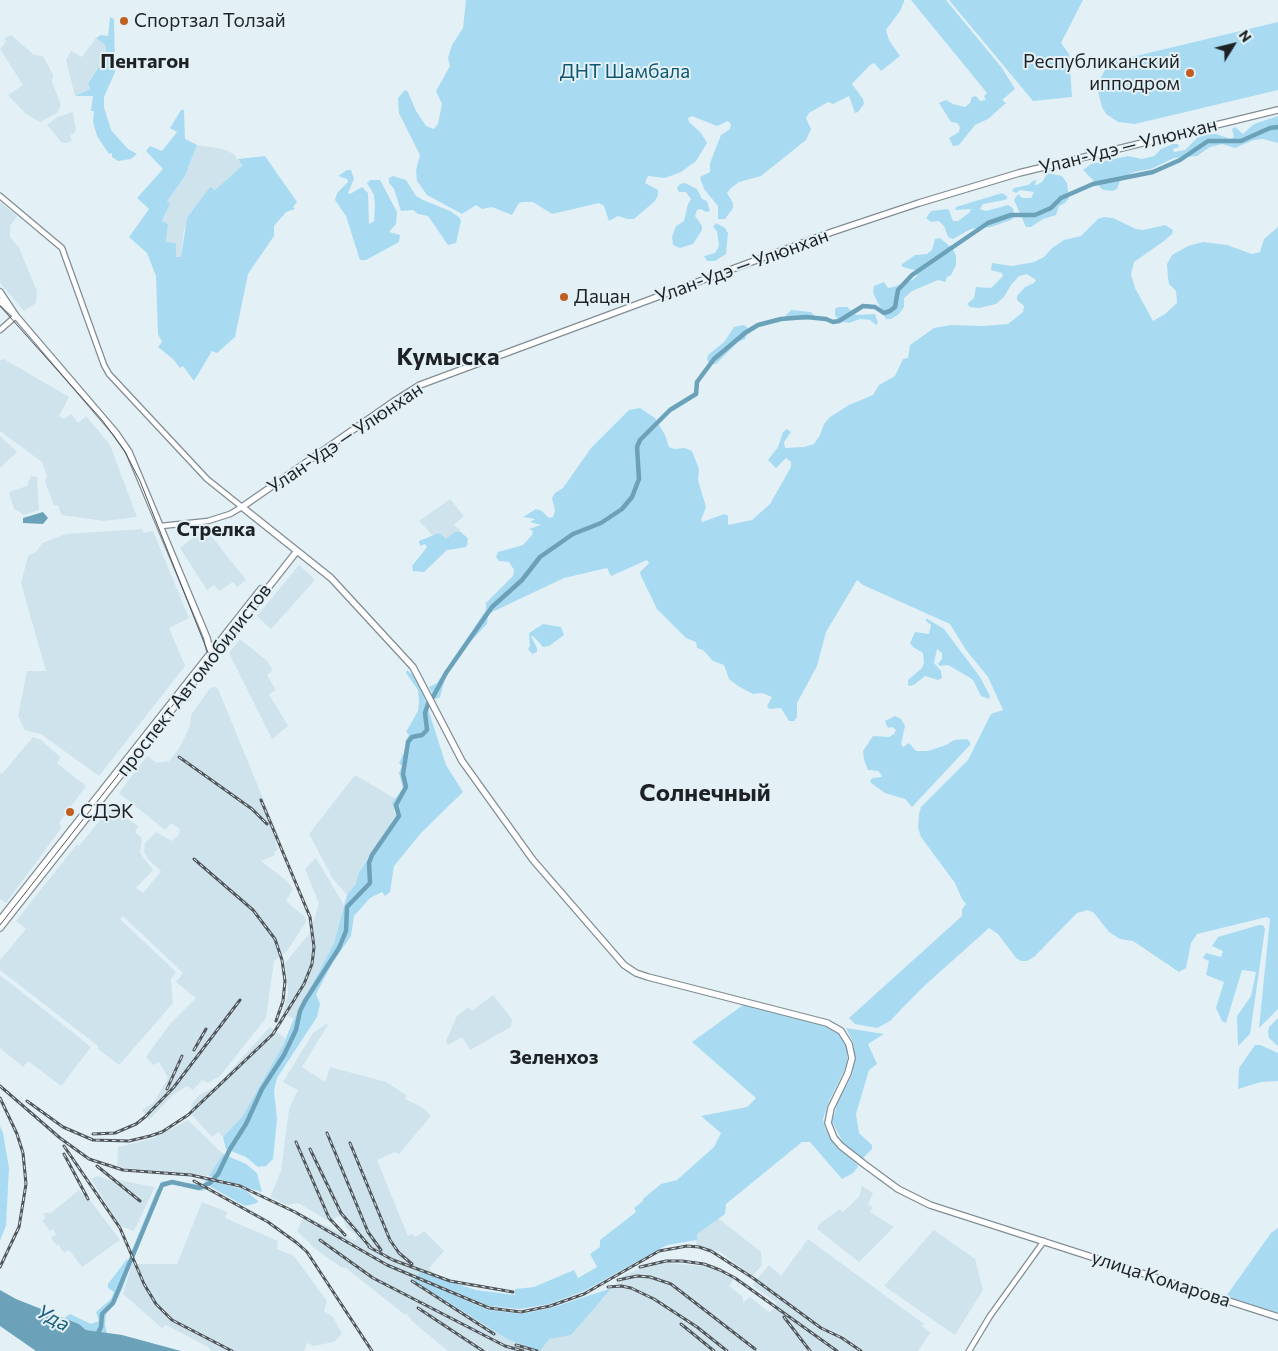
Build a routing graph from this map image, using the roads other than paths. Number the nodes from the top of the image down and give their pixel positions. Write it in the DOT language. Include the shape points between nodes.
graph roads {
  1 [pos="1278,110"];
  2 [pos="0,196"];
  3 [pos="0,292"];
  4 [pos="0,301"];
  5 [pos="16,316"];
  6 [pos="0,330"];
  7 [pos="242,506"];
  8 [pos="161,526"];
  9 [pos="295,550"];
  10 [pos="211,652"];
  11 [pos="211,660"];
  12 [pos="0,920"];
  13 [pos="0,928"];
  14 [pos="1044,1242"];
  15 [pos="1278,1317"];
  16 [pos="969,1351"];
  1 -- 7 [label="main road, Улан-Удэ — Улюнхан" via="1019,173 919,203 832,232 429,382 393,402"];
  2 -- 7 [label="main road" via="62,248 109,374 207,479"];
  3 -- 5 [label="main road"];
  4 -- 5 [label="main road"];
  5 -- 6 [label="main road"];
  5 -- 8 [label="main road" via="122,440"];
  7 -- 8 [label="main road" via="208,521"];
  7 -- 9 [label="main road, улица Комарова"];
  8 -- 10 [label="main road"];
  9 -- 10 [label="main road, проспект Автомобилистов"];
  9 -- 11 [label="main road, проспект Автомобилистов"];
  9 -- 14 [label="main road, улица Комарова" via="331,578 413,667 462,761 533,860 624,965 648,977 837,1027 849,1044 852,1058 829,1115 830,1130 842,1146 916,1199"];
  10 -- 11 [label="main road"];
  10 -- 12 [label="main road, проспект Автомобилистов"];
  11 -- 13 [label="main road, проспект Автомобилистов"];
  14 -- 15 [label="main road, улица Комарова"];
  14 -- 16 [label="main road" via="990,1316"];
}
